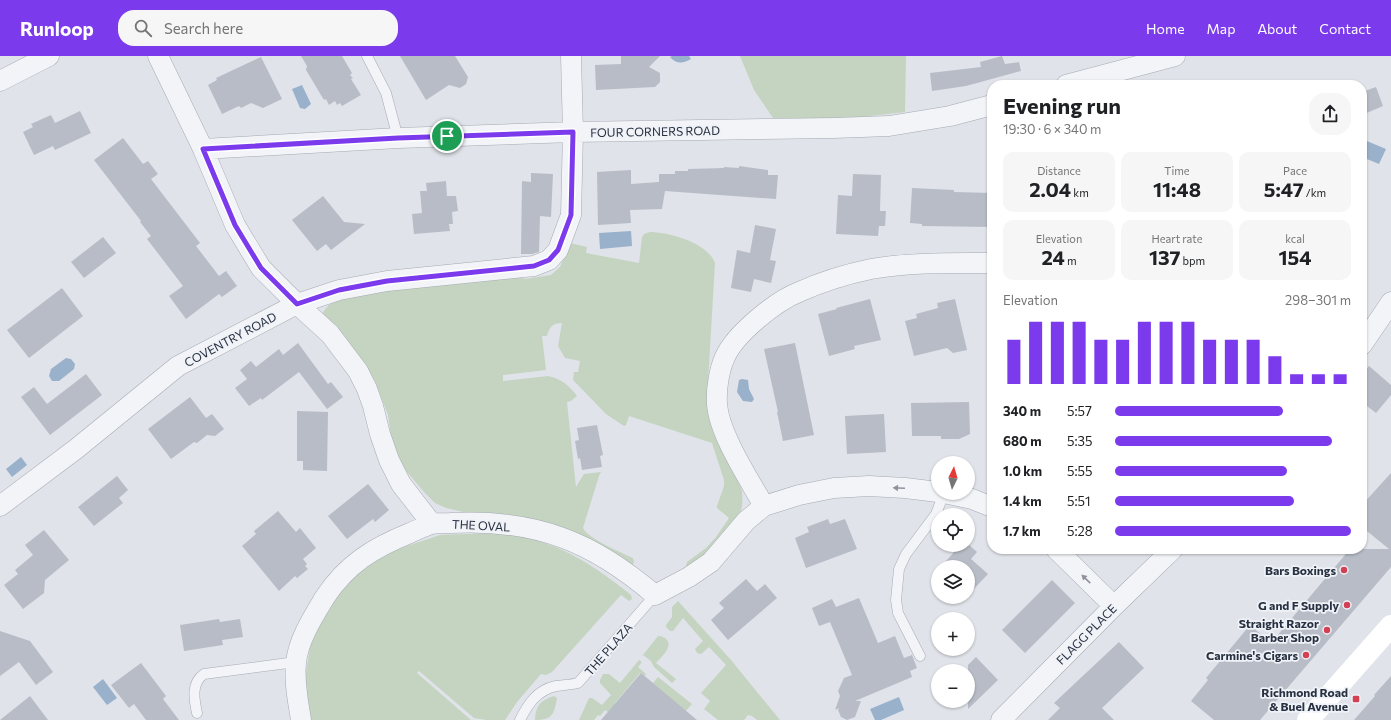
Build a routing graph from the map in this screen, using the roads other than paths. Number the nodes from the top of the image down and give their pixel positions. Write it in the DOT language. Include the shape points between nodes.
graph roads {
  1 [pos="49,56"];
  2 [pos="158,56"];
  3 [pos="367,56"];
  4 [pos="571,56"];
  5 [pos="1175,56"];
  6 [pos="1085,80"];
  7 [pos="0,81"];
  8 [pos="987,106"];
  9 [pos="573,132"];
  10 [pos="398,138"];
  11 [pos="203,149"];
  12 [pos="987,263"];
  13 [pos="1391,302"];
  14 [pos="297,304"];
  15 [pos="1367,338"];
  16 [pos="931,491"];
  17 [pos="941,500"];
  18 [pos="974,500"];
  19 [pos="987,505"];
  20 [pos="0,506"];
  21 [pos="764,506"];
  22 [pos="432,524"];
  23 [pos="1061,554"];
  24 [pos="1169,554"];
  25 [pos="655,595"];
  26 [pos="1114,606"];
  27 [pos="1391,626"];
  28 [pos="920,656"];
  29 [pos="296,662"];
  30 [pos="197,713"];
  31 [pos="302,720"];
  32 [pos="520,720"];
  33 [pos="1001,720"];
  34 [pos="1308,720"];
  1 -- 7 [label="street"];
  2 -- 11 [label="street"];
  3 -- 10 [label="lane" via="386,93"];
  4 -- 9 [label="street"];
  5 -- 6 [label="street"];
  8 -- 9 [label="street, FOUR CORNERS ROAD" via="950,116 889,126"];
  9 -- 10 [label="street, FOUR CORNERS ROAD"];
  9 -- 14 [label="street, COVENTRY ROAD" via="571,215 558,250 549,260 534,266 387,281 339,290"];
  10 -- 11 [label="street, FOUR CORNERS ROAD"];
  11 -- 14 [label="street" via="235,225 250,250 261,268"];
  12 -- 21 [label="street" via="908,265 870,270 834,279 798,292 758,319 738,337 725,357 719,380 717,405 734,452"];
  13 -- 15 [label="street"];
  14 -- 20 [label="street, COVENTRY ROAD" via="178,366 76,449"];
  14 -- 22 [label="street" via="330,334 358,371 371,400 389,460 401,484"];
  16 -- 21 [label="street, one-way" via="869,486 834,488"];
  17 -- 28 [label="lane" via="936,514 906,554 899,569 896,600 898,613"];
  18 -- 19 [label="street"];
  21 -- 25 [label="street" via="746,521 711,562"];
  22 -- 25 [label="street, THE OVAL" via="471,522 523,528 564,538 600,556"];
  22 -- 29 [label="street, THE OVAL" via="386,542 355,563 336,581 308,627"];
  26 -- 23 [label="street, one-way"];
  24 -- 26 [label="street, FLAGG PLACE"];
  25 -- 32 [label="lane, THE PLAZA" via="578,683 545,689 534,696"];
  26 -- 33 [label="street, FLAGG PLACE"];
  27 -- 34 [label="main road"];
  29 -- 30 [label="lane" via="204,674 196,685 194,699"];
  29 -- 31 [label="street, THE OVAL" via="296,692"];
}
